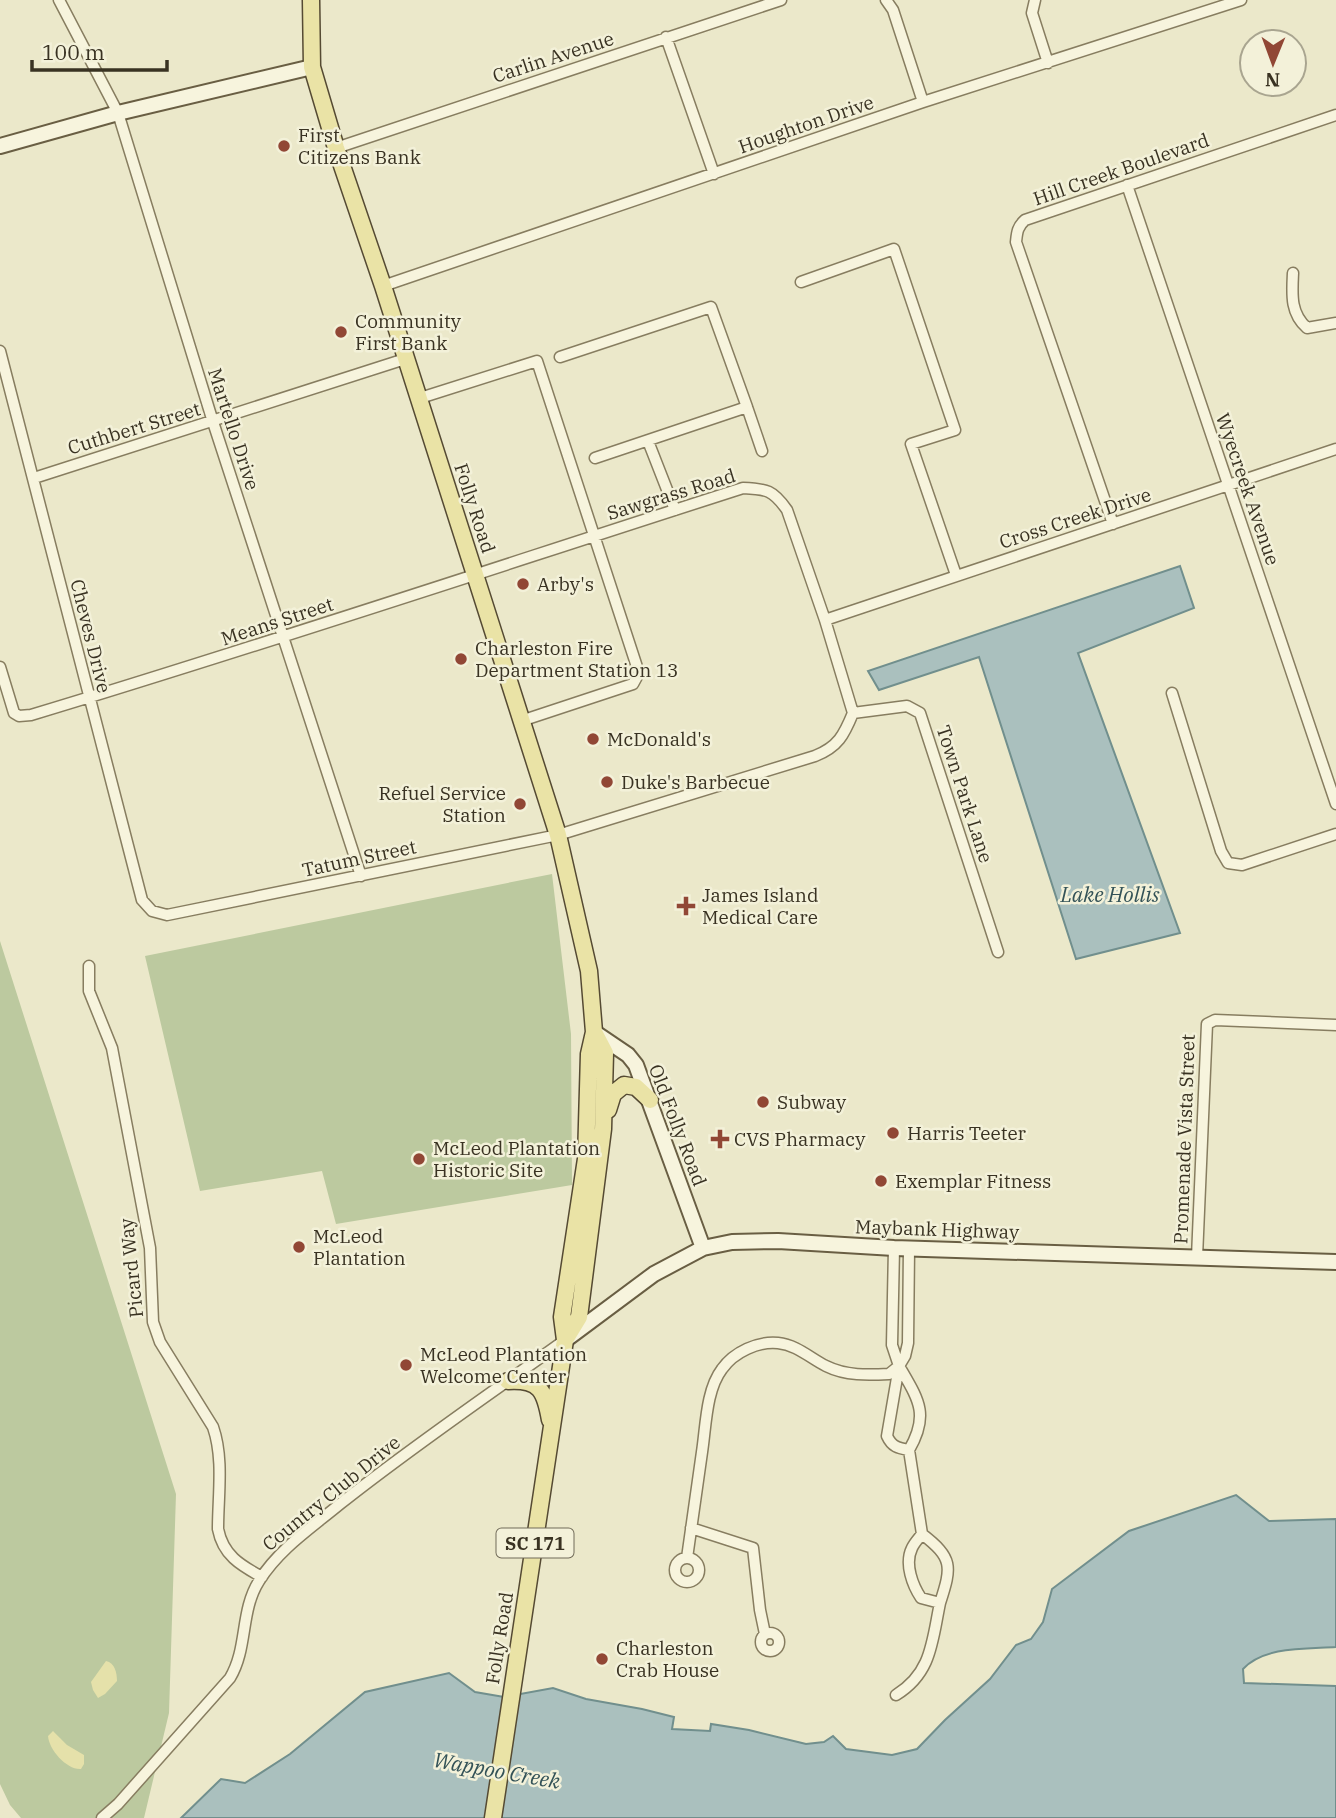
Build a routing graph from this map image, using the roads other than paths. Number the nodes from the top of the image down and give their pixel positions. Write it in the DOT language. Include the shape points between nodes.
graph roads {
  1 [pos="59,0"];
  2 [pos="311,0"];
  3 [pos="781,0"];
  4 [pos="886,0"];
  5 [pos="1035,0"];
  6 [pos="1241,0"];
  7 [pos="666,37"];
  8 [pos="1048,63"];
  9 [pos="312,67"];
  10 [pos="923,102"];
  11 [pos="118,114"];
  12 [pos="1336,115"];
  13 [pos="0,146"];
  14 [pos="336,148"];
  15 [pos="714,174"];
  16 [pos="1127,185"];
  17 [pos="1293,272"];
  18 [pos="801,282"];
  19 [pos="383,286"];
  20 [pos="1336,323"];
  21 [pos="0,351"];
  22 [pos="560,356"];
  23 [pos="405,359"];
  24 [pos="417,399"];
  25 [pos="747,407"];
  26 [pos="213,422"];
  27 [pos="648,440"];
  28 [pos="1336,449"];
  29 [pos="762,451"];
  30 [pos="595,458"];
  31 [pos="34,478"];
  32 [pos="1228,486"];
  33 [pos="674,510"];
  34 [pos="1113,524"];
  35 [pos="594,535"];
  36 [pos="474,574"];
  37 [pos="956,575"];
  38 [pos="825,620"];
  39 [pos="283,638"];
  40 [pos="0,667"];
  41 [pos="1172,693"];
  42 [pos="89,698"];
  43 [pos="853,713"];
  44 [pos="521,721"];
  45 [pos="1336,804"];
  46 [pos="1336,834"];
  47 [pos="558,835"];
  48 [pos="361,876"];
  49 [pos="167,915"];
  50 [pos="998,952"];
  51 [pos="89,967"];
  52 [pos="1336,1025"];
  53 [pos="594,1032"];
  54 [pos="650,1100"];
  55 [pos="603,1129"];
  56 [pos="703,1248"];
  57 [pos="894,1248"];
  58 [pos="909,1248"];
  59 [pos="1198,1257"];
  60 [pos="1336,1262"];
  61 [pos="565,1340"];
  62 [pos="899,1366"];
  63 [pos="508,1381"];
  64 [pos="552,1430"];
  65 [pos="909,1450"];
  66 [pos="691,1528"];
  67 [pos="922,1534"];
  68 [pos="687,1558"];
  69 [pos="262,1577"];
  70 [pos="940,1603"];
  71 [pos="765,1634"];
  72 [pos="896,1695"];
  73 [pos="102,1818"];
  74 [pos="493,1818"];
  1 -- 11 [label="street, Martello Drive"];
  2 -- 9 [label="main road, Folly Road"];
  3 -- 7 [label="street, Carlin Avenue"];
  4 -- 10 [label="street"];
  5 -- 8 [label="street" via="1032,13"];
  6 -- 8 [label="street, Houghton Drive"];
  7 -- 14 [label="street, Carlin Avenue"];
  7 -- 15 [label="street"];
  8 -- 10 [label="street, Houghton Drive"];
  9 -- 11 [label="main road"];
  9 -- 14 [label="main road, Folly Road"];
  10 -- 15 [label="street, Houghton Drive"];
  11 -- 13 [label="main road"];
  11 -- 26 [label="street, Martello Drive"];
  12 -- 16 [label="street, Hill Creek Boulevard"];
  14 -- 19 [label="main road, Folly Road"];
  15 -- 19 [label="street, Houghton Drive"];
  16 -- 32 [label="street, Wyecreek Avenue"];
  16 -- 34 [label="street, Hill Creek Boulevard" via="1025,220 1017,230 1016,242"];
  17 -- 20 [label="street" via="1297,319 1307,328"];
  18 -- 37 [label="street" via="894,249 955,430 911,444"];
  19 -- 23 [label="main road, Folly Road"];
  21 -- 31 [label="street, Cheves Drive"];
  22 -- 25 [label="street" via="711,307"];
  23 -- 24 [label="main road, Folly Road"];
  23 -- 26 [label="street, Cuthbert Street"];
  24 -- 35 [label="street" via="537,361"];
  24 -- 36 [label="main road, Folly Road"];
  25 -- 27 [label="street"];
  25 -- 29 [label="street"];
  26 -- 31 [label="street, Cuthbert Street"];
  26 -- 39 [label="street, Martello Drive"];
  27 -- 30 [label="street"];
  27 -- 33 [label="street"];
  28 -- 32 [label="street, Cross Creek Drive"];
  31 -- 42 [label="street, Cheves Drive"];
  32 -- 34 [label="street, Cross Creek Drive"];
  32 -- 45 [label="street, Wyecreek Avenue"];
  33 -- 35 [label="street, Sawgrass Road"];
  33 -- 38 [label="street, Sawgrass Road" via="743,488 767,490 778,497 787,510"];
  34 -- 37 [label="street, Cross Creek Drive"];
  35 -- 36 [label="street, Sawgrass Road"];
  35 -- 44 [label="street" via="638,679"];
  36 -- 39 [label="street, Means Street"];
  36 -- 44 [label="main road, Folly Road"];
  37 -- 38 [label="street, Cross Creek Drive"];
  38 -- 43 [label="street, Sawgrass Road"];
  39 -- 42 [label="street, Means Street"];
  39 -- 48 [label="street, Martello Drive"];
  40 -- 42 [label="street, Means Street" via="14,713 19,716"];
  41 -- 46 [label="street" via="1228,863 1242,865"];
  42 -- 49 [label="street, Cheves Drive" via="142,900 152,911"];
  43 -- 47 [label="street" via="845,735 827,751"];
  43 -- 50 [label="street, Town Park Lane" via="907,706 920,713"];
  44 -- 47 [label="main road, Folly Road"];
  47 -- 48 [label="street, Tatum Street"];
  47 -- 53 [label="main road, Folly Road" via="589,971"];
  48 -- 49 [label="street, Tatum Street"];
  51 -- 69 [label="street, Picard Way" via="89,991 112,1048 150,1248 153,1322 217,1439 220,1539 234,1562"];
  52 -- 59 [label="street, Promenade Vista Street" via="1214,1020 1205,1028"];
  53 -- 54 [label="main road, Old Folly Road" via="628,1055"];
  53 -- 55 [label="main road, Folly Road" via="605,1053"];
  53 -- 61 [label="main road, Folly Road" via="589,1054 586,1159 562,1317"];
  54 -- 55 [label="main road" via="636,1087 618,1088 609,1102"];
  54 -- 56 [label="main road, Old Folly Road"];
  55 -- 61 [label="main road, Folly Road" via="579,1317"];
  56 -- 57 [label="main road, Maybank Highway" via="775,1241"];
  56 -- 61 [label="main road, Maybank Highway" via="654,1274"];
  57 -- 58 [label="main road, Maybank Highway"];
  57 -- 62 [label="street" via="892,1345"];
  58 -- 59 [label="main road, Maybank Highway"];
  58 -- 62 [label="street" via="908,1343"];
  59 -- 60 [label="main road, Maybank Highway"];
  61 -- 63 [label="street, Country Club Drive"];
  61 -- 64 [label="main road, Folly Road / SC 171"];
  62 -- 65 [label="street" via="916,1395 921,1415 920,1429"];
  62 -- 65 [label="street" via="887,1436 897,1448"];
  62 -- 66 [label="street" via="889,1374 840,1372 779,1343 749,1348 729,1360 714,1384"];
  63 -- 64 [label="main road" via="525,1380 542,1392"];
  63 -- 69 [label="street, Country Club Drive" via="373,1478 283,1550"];
  64 -- 74 [label="main road, Folly Road / SC 171"];
  65 -- 67 [label="street"];
  66 -- 68 [label="street"];
  66 -- 71 [label="street" via="753,1548"];
  67 -- 70 [label="street" via="943,1550 946,1559 948,1575"];
  67 -- 70 [label="street" via="911,1549 910,1572 922,1598"];
  69 -- 73 [label="street, Country Club Drive" via="249,1602 237,1666 230,1678"];
  70 -- 72 [label="street" via="925,1668 911,1686"];
}
